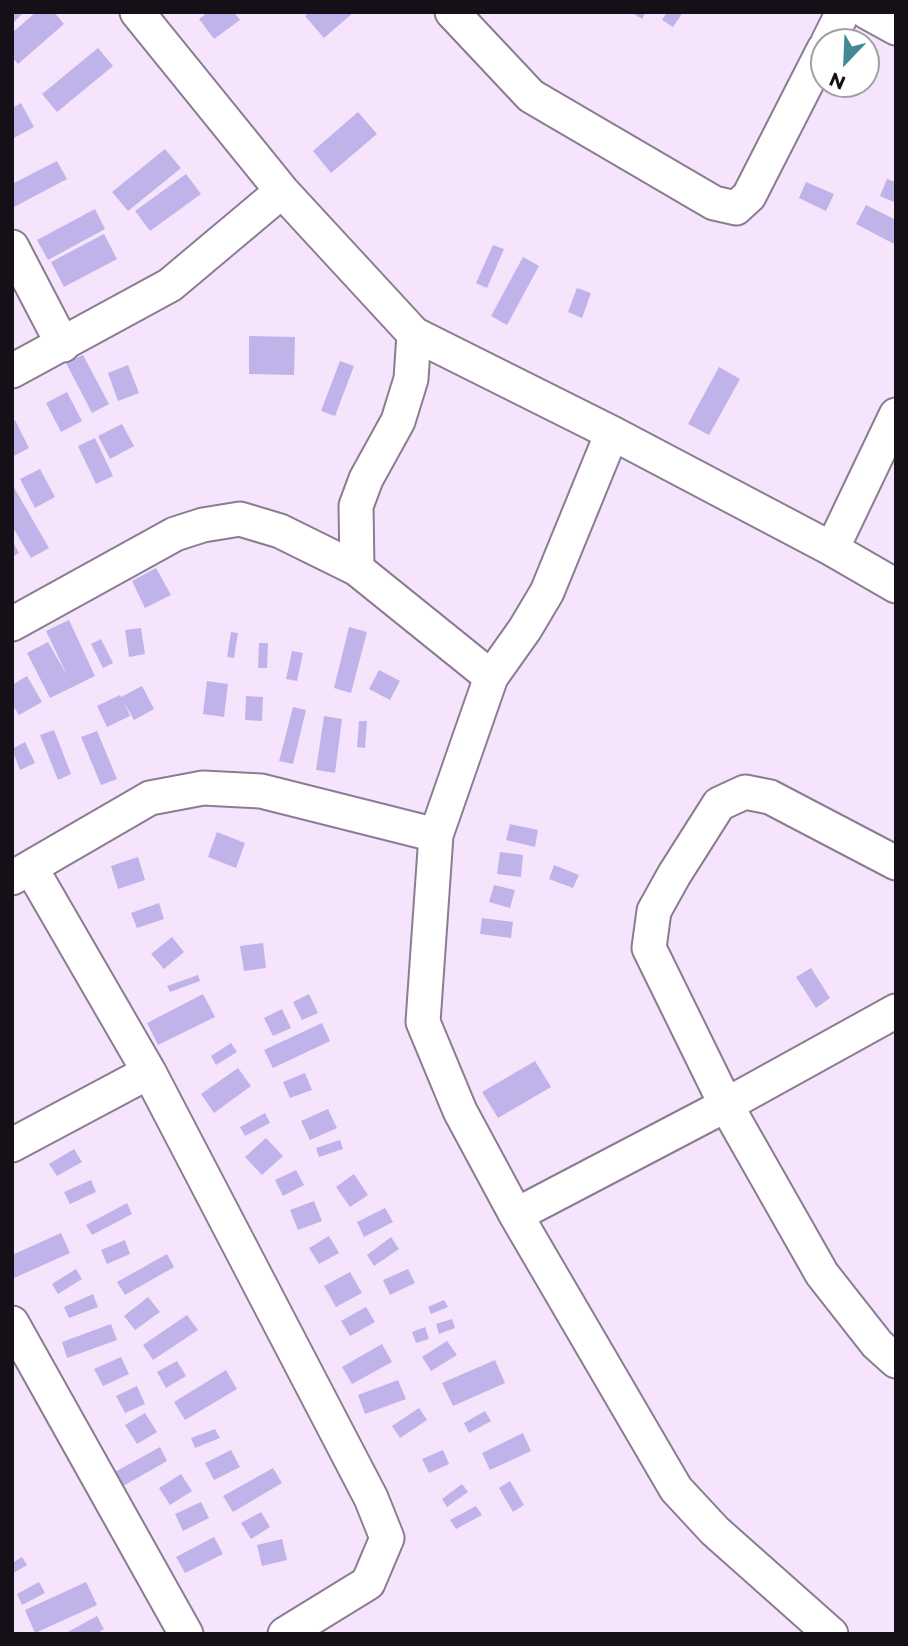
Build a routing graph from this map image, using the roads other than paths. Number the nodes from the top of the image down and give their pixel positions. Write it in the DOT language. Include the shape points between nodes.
graph roads {
  1 [pos="137,12"];
  2 [pos="452,12"];
  3 [pos="843,12"];
  4 [pos="867,12"];
  5 [pos="896,27"];
  6 [pos="835,28"];
  7 [pos="810,76"];
  8 [pos="282,191"];
  9 [pos="12,247"];
  10 [pos="414,334"];
  11 [pos="63,345"];
  12 [pos="12,371"];
  13 [pos="896,415"];
  14 [pos="612,433"];
  15 [pos="832,549"];
  16 [pos="357,569"];
  17 [pos="896,586"];
  18 [pos="12,624"];
  19 [pos="491,677"];
  20 [pos="436,835"];
  21 [pos="896,863"];
  22 [pos="21,873"];
  23 [pos="896,1011"];
  24 [pos="149,1072"];
  25 [pos="726,1105"];
  26 [pos="12,1145"];
  27 [pos="516,1215"];
  28 [pos="12,1323"];
  29 [pos="896,1362"];
  30 [pos="186,1634"];
  31 [pos="285,1634"];
  32 [pos="831,1634"];
  1 -- 8 [label="street"];
  2 -- 7 [label="street" via="531,96 714,203 736,208 749,196"];
  3 -- 6 [label="street"];
  4 -- 5 [label="street"];
  8 -- 10 [label="street"];
  8 -- 11 [label="street" via="170,285"];
  9 -- 11 [label="street"];
  10 -- 14 [label="street"];
  10 -- 16 [label="street" via="411,379 398,421 356,506"];
  11 -- 12 [label="street"];
  13 -- 15 [label="street"];
  14 -- 15 [label="street"];
  14 -- 19 [label="street" via="547,592"];
  15 -- 17 [label="street"];
  16 -- 18 [label="street" via="280,531 240,519 176,534"];
  16 -- 19 [label="street"];
  19 -- 20 [label="street"];
  20 -- 22 [label="street" via="261,790 203,788 150,798"];
  20 -- 27 [label="street" via="423,1022 460,1111"];
  21 -- 25 [label="street" via="770,797 745,792 719,804 654,911 649,948"];
  22 -- 24 [label="street"];
  23 -- 25 [label="street"];
  24 -- 26 [label="street"];
  24 -- 31 [label="street" via="371,1498 387,1538 368,1583"];
  25 -- 27 [label="street"];
  25 -- 29 [label="street" via="822,1274"];
  27 -- 32 [label="street" via="676,1489 715,1531"];
  28 -- 30 [label="street"];
}
